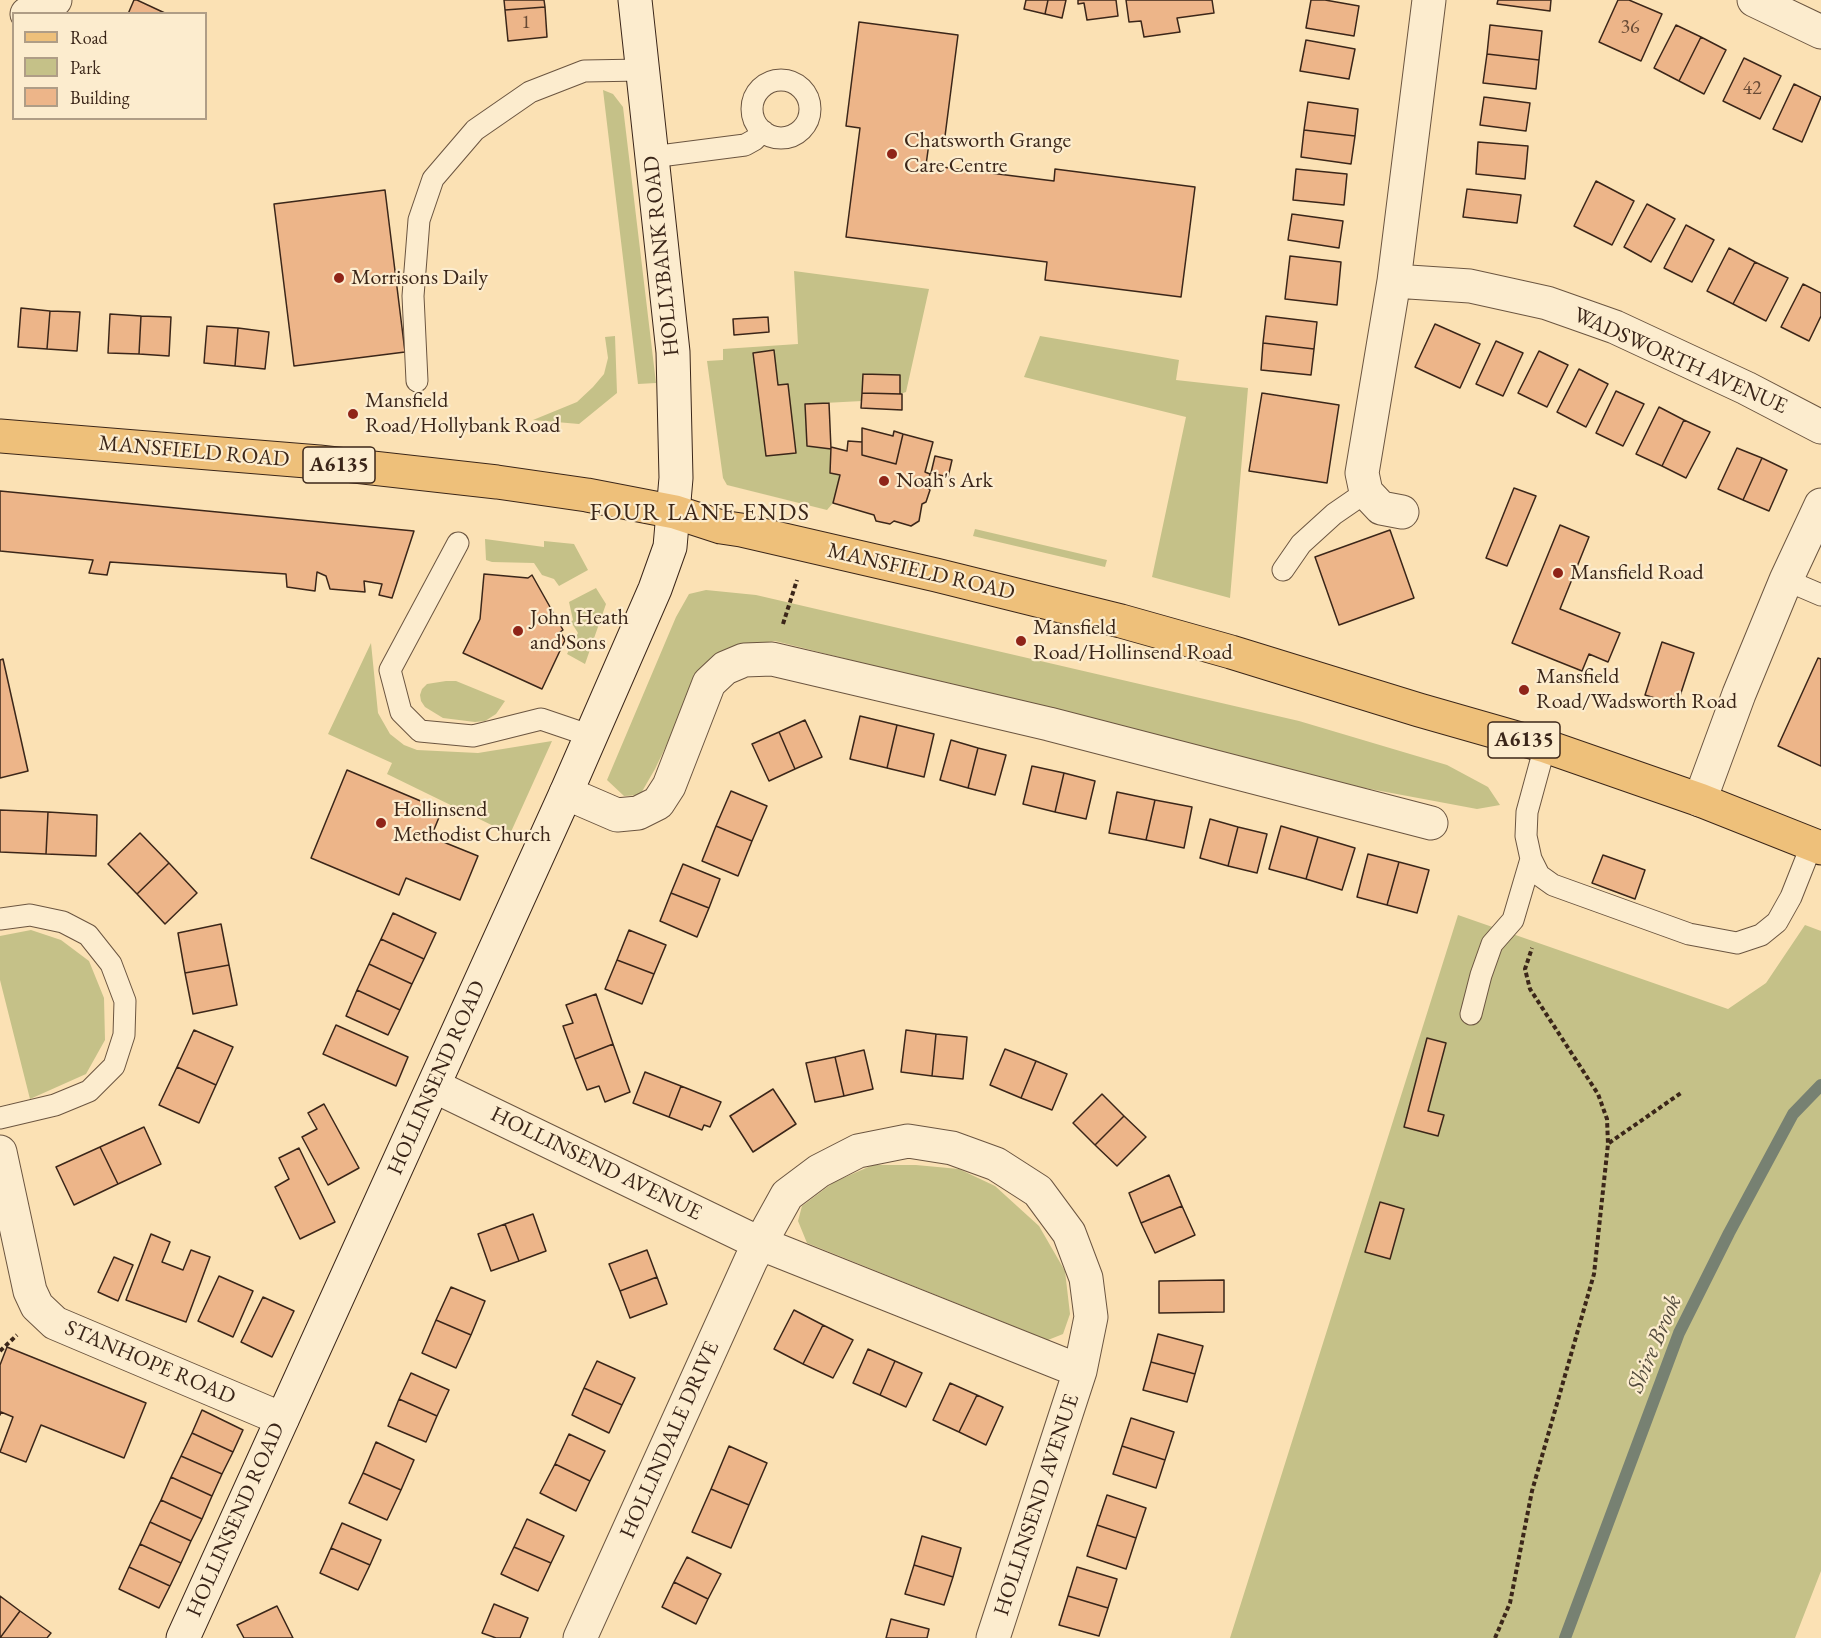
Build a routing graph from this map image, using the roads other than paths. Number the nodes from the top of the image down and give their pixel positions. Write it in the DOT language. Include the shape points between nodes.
graph roads {
  1 [pos="55,0"];
  2 [pos="636,0"];
  3 [pos="1429,0"];
  4 [pos="1754,0"];
  5 [pos="31,12"];
  6 [pos="1821,32"];
  7 [pos="642,70"];
  8 [pos="763,131"];
  9 [pos="652,157"];
  10 [pos="1394,281"];
  11 [pos="417,381"];
  12 [pos="1821,427"];
  13 [pos="0,436"];
  14 [pos="1366,492"];
  15 [pos="1821,505"];
  16 [pos="675,512"];
  17 [pos="1402,512"];
  18 [pos="458,543"];
  19 [pos="1283,570"];
  20 [pos="1786,580"];
  21 [pos="1821,596"];
  22 [pos="591,736"];
  23 [pos="1545,746"];
  24 [pos="566,793"];
  25 [pos="1700,800"];
  26 [pos="1431,823"];
  27 [pos="1816,846"];
  28 [pos="1531,859"];
  29 [pos="0,919"];
  30 [pos="1471,1014"];
  31 [pos="434,1086"];
  32 [pos="0,1118"];
  33 [pos="0,1152"];
  34 [pos="759,1243"];
  35 [pos="1080,1371"];
  36 [pos="282,1419"];
  37 [pos="183,1638"];
  38 [pos="580,1638"];
  39 [pos="993,1638"];
  1 -- 5 [label="street"];
  2 -- 7 [label="street, HOLLYBANK ROAD"];
  3 -- 10 [label="street"];
  4 -- 6 [label="street"];
  7 -- 9 [label="street, HOLLYBANK ROAD"];
  7 -- 11 [label="lane" via="584,71 530,93 475,130 433,179 419,220 413,296"];
  8 -- 9 [label="lane" via="745,145"];
  9 -- 16 [label="street, HOLLYBANK ROAD" via="673,352"];
  10 -- 12 [label="street, WADSWORTH AVENUE" via="1470,286 1547,303 1615,327"];
  10 -- 14 [label="street" via="1362,472"];
  13 -- 16 [label="main road, MANSFIELD ROAD / A6135" via="319,462 497,482"];
  14 -- 17 [label="street" via="1381,508"];
  14 -- 19 [label="lane" via="1301,544"];
  15 -- 20 [label="street"];
  16 -- 22 [label="street, HOLLINSEND ROAD" via="664,567"];
  16 -- 23 [label="main road, MANSFIELD ROAD / A6135" via="721,528 1121,621"];
  18 -- 22 [label="lane" via="390,670 401,712 420,731 473,736 541,719"];
  20 -- 21 [label="lane"];
  20 -- 25 [label="street"];
  22 -- 24 [label="street, HOLLINSEND ROAD"];
  23 -- 25 [label="main road, MANSFIELD ROAD / A6135"];
  23 -- 28 [label="lane" via="1527,812 1526,836"];
  24 -- 26 [label="street" via="617,815 638,813 658,803 669,786 709,683 725,668 744,660 772,659 1049,724"];
  24 -- 31 [label="street, HOLLINSEND ROAD"];
  25 -- 27 [label="main road, MANSFIELD ROAD / A6135"];
  27 -- 28 [label="lane" via="1777,922 1761,935 1737,942 1689,934 1553,885 1539,875"];
  28 -- 30 [label="lane" via="1513,920 1492,944"];
  29 -- 32 [label="lane" via="30,915 63,922 88,935 111,964 124,1001 124,1035 114,1066 89,1091 55,1105"];
  31 -- 34 [label="street, HOLLINSEND AVENUE"];
  31 -- 36 [label="street, HOLLINSEND ROAD"];
  33 -- 36 [label="street, STANHOPE ROAD" via="30,1291 37,1306 55,1323"];
  34 -- 35 [label="street, HOLLINSEND AVENUE"];
  34 -- 35 [label="street, HOLLINSEND AVENUE" via="787,1195 819,1171 858,1151 908,1141 952,1148 996,1164 1038,1191 1069,1233 1086,1278 1091,1317"];
  34 -- 38 [label="street, HOLLINDALE DRIVE"];
  35 -- 39 [label="street, HOLLINSEND AVENUE"];
  36 -- 37 [label="street, HOLLINSEND ROAD"];
}
